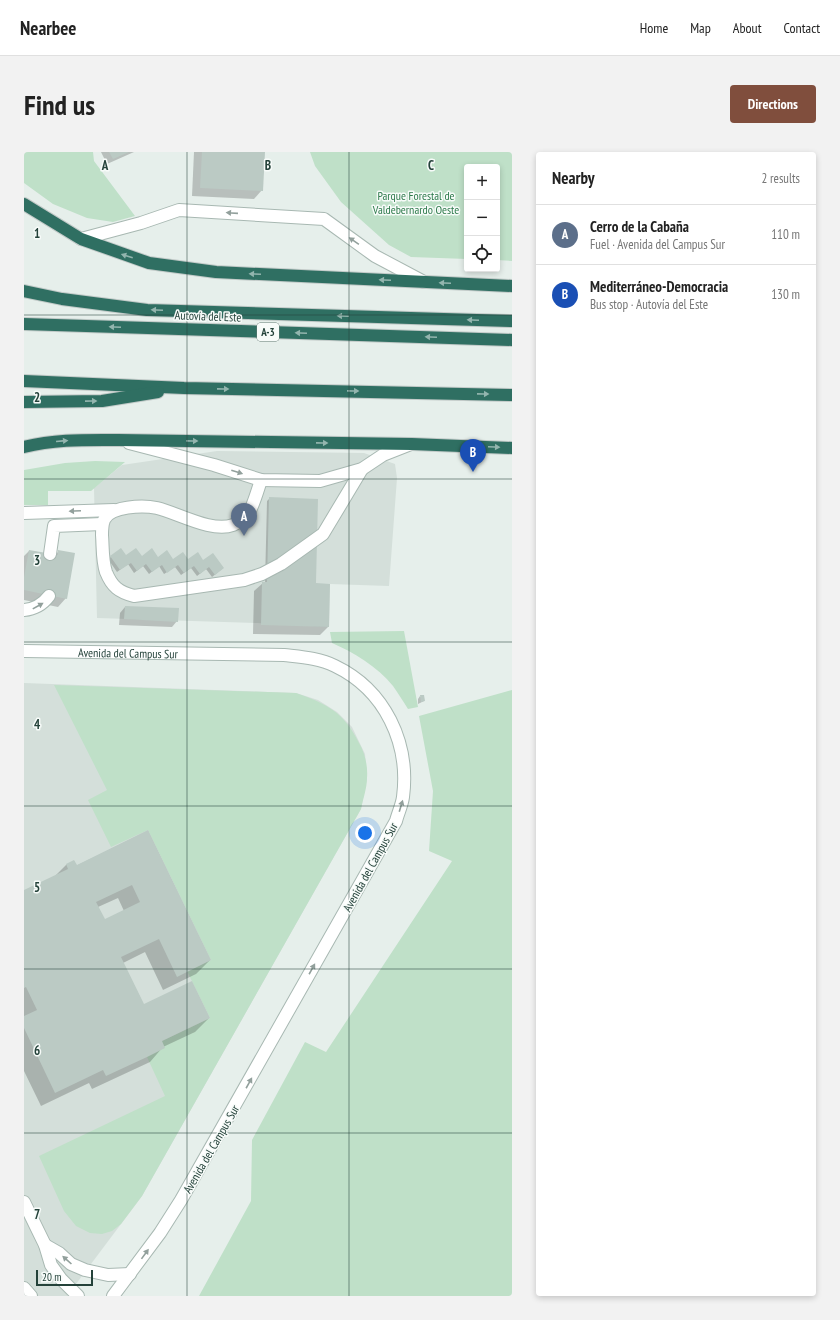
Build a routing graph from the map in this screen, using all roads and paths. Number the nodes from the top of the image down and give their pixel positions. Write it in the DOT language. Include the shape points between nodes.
graph roads {
  1 [pos="24,204"];
  2 [pos="81,239"];
  3 [pos="424,282"];
  4 [pos="512,286"];
  5 [pos="24,291"];
  6 [pos="512,321"];
  7 [pos="24,324"];
  8 [pos="512,340"];
  9 [pos="24,381"];
  10 [pos="184,388"];
  11 [pos="512,395"];
  12 [pos="24,402"];
  13 [pos="118,440"];
  14 [pos="412,444"];
  15 [pos="24,448"];
  16 [pos="512,448"];
  17 [pos="362,469"];
  18 [pos="261,480"];
  19 [pos="114,510"];
  20 [pos="24,513"];
  21 [pos="102,524"];
  22 [pos="50,554"];
  23 [pos="49,596"];
  24 [pos="24,610"];
  25 [pos="24,646"];
  26 [pos="24,651"];
  27 [pos="76,653"];
  28 [pos="24,1202"];
  29 [pos="45,1245"];
  30 [pos="130,1274"];
  31 [pos="24,1288"];
  32 [pos="31,1296"];
  33 [pos="78,1296"];
  34 [pos="113,1296"];
  1 -- 2 [label="highway"];
  3 -- 2 [label="highway, one-way" via="216,272 149,263"];
  3 -- 2 [label="street, one-way" via="375,256 324,219 179,210"];
  4 -- 3 [label="highway, one-way"];
  6 -- 5 [label="highway, one-way" via="147,310 62,300"];
  8 -- 7 [label="highway, Autovía del Este / A-3, one-way"];
  9 -- 10 [label="highway"];
  10 -- 11 [label="highway, one-way"];
  12 -- 10 [label="highway, one-way" via="102,401"];
  13 -- 14 [label="highway, one-way"];
  15 -- 13 [label="highway, one-way" via="72,440"];
  13 -- 18 [label="street, one-way"];
  14 -- 16 [label="highway, one-way"];
  14 -- 17 [label="street" via="383,455"];
  17 -- 18 [label="street" via="320,481"];
  17 -- 21 [label="street" via="323,534 282,564 244,580 134,596 122,593 114,587 106,571 102,550"];
  18 -- 19 [label="street" via="248,515 224,527 208,525 156,507"];
  19 -- 20 [label="street, one-way"];
  19 -- 21 [label="street"];
  21 -- 22 [label="street" via="54,526"];
  24 -- 23 [label="street, one-way" via="44,603"];
  25 -- 27 [label="street"];
  26 -- 27 [label="street, Avenida del Campus Sur"];
  30 -- 27 [label="street, Avenida del Campus Sur, one-way" via="160,1234 181,1200 396,821 403,799 404,759 391,721 371,693 334,666 312,658 284,655"];
  28 -- 29 [label="street"];
  30 -- 29 [label="street, one-way" via="108,1275 85,1270 71,1264"];
  29 -- 33 [label="street" via="51,1265"];
  30 -- 34 [label="street, Avenida del Campus Sur"];
  31 -- 32 [label="street"];
}
